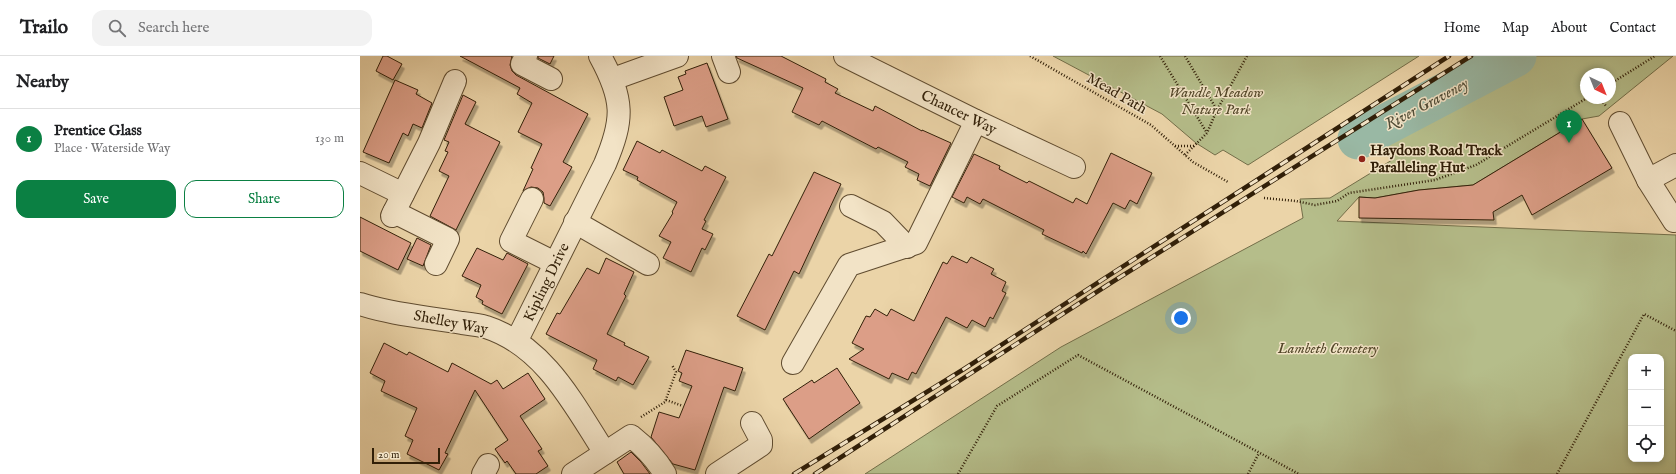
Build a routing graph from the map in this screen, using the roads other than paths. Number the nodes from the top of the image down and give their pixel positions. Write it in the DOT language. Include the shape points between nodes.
graph roads {
  1 [pos="600,56"];
  2 [pos="676,56"];
  3 [pos="845,56"];
  4 [pos="518,59"];
  5 [pos="613,79"];
  6 [pos="551,80"];
  7 [pos="455,81"];
  8 [pos="976,121"];
  9 [pos="1620,123"];
  10 [pos="1676,165"];
  11 [pos="1074,167"];
  12 [pos="360,173"];
  13 [pos="1639,178"];
  14 [pos="532,199"];
  15 [pos="851,206"];
  16 [pos="396,207"];
  17 [pos="1674,221"];
  18 [pos="575,222"];
  19 [pos="907,247"];
  20 [pos="555,263"];
  21 [pos="436,264"];
  22 [pos="648,264"];
  23 [pos="361,306"];
  24 [pos="514,339"];
  25 [pos="793,362"];
  26 [pos="752,423"];
  27 [pos="589,464"];
  28 [pos="665,474"];
  29 [pos="717,474"];
  1 -- 5 [label="street, Kipling Drive"];
  2 -- 5 [label="street"];
  3 -- 8 [label="street, Chaucer Way"];
  4 -- 6 [label="street"];
  5 -- 18 [label="street, Kipling Drive" via="620,108 616,137"];
  7 -- 16 [label="street" via="429,143"];
  8 -- 11 [label="street, Chaucer Way"];
  8 -- 19 [label="street" via="916,243"];
  9 -- 13 [label="street"];
  10 -- 13 [label="street"];
  12 -- 16 [label="street"];
  13 -- 17 [label="street"];
  14 -- 20 [label="street" via="511,241"];
  15 -- 19 [label="street" via="883,222"];
  16 -- 21 [label="street" via="448,239"];
  18 -- 20 [label="street, Kipling Drive"];
  18 -- 22 [label="street, Kipling Drive"];
  19 -- 25 [label="street" via="850,266"];
  20 -- 24 [label="street, Kipling Drive" via="521,332"];
  23 -- 24 [label="street, Shelley Way" via="486,327"];
  24 -- 27 [label="street, Shelley Way" via="533,354 561,386"];
  26 -- 29 [label="street" via="761,445"];
  27 -- 28 [label="street" via="635,427 645,447"];
}
